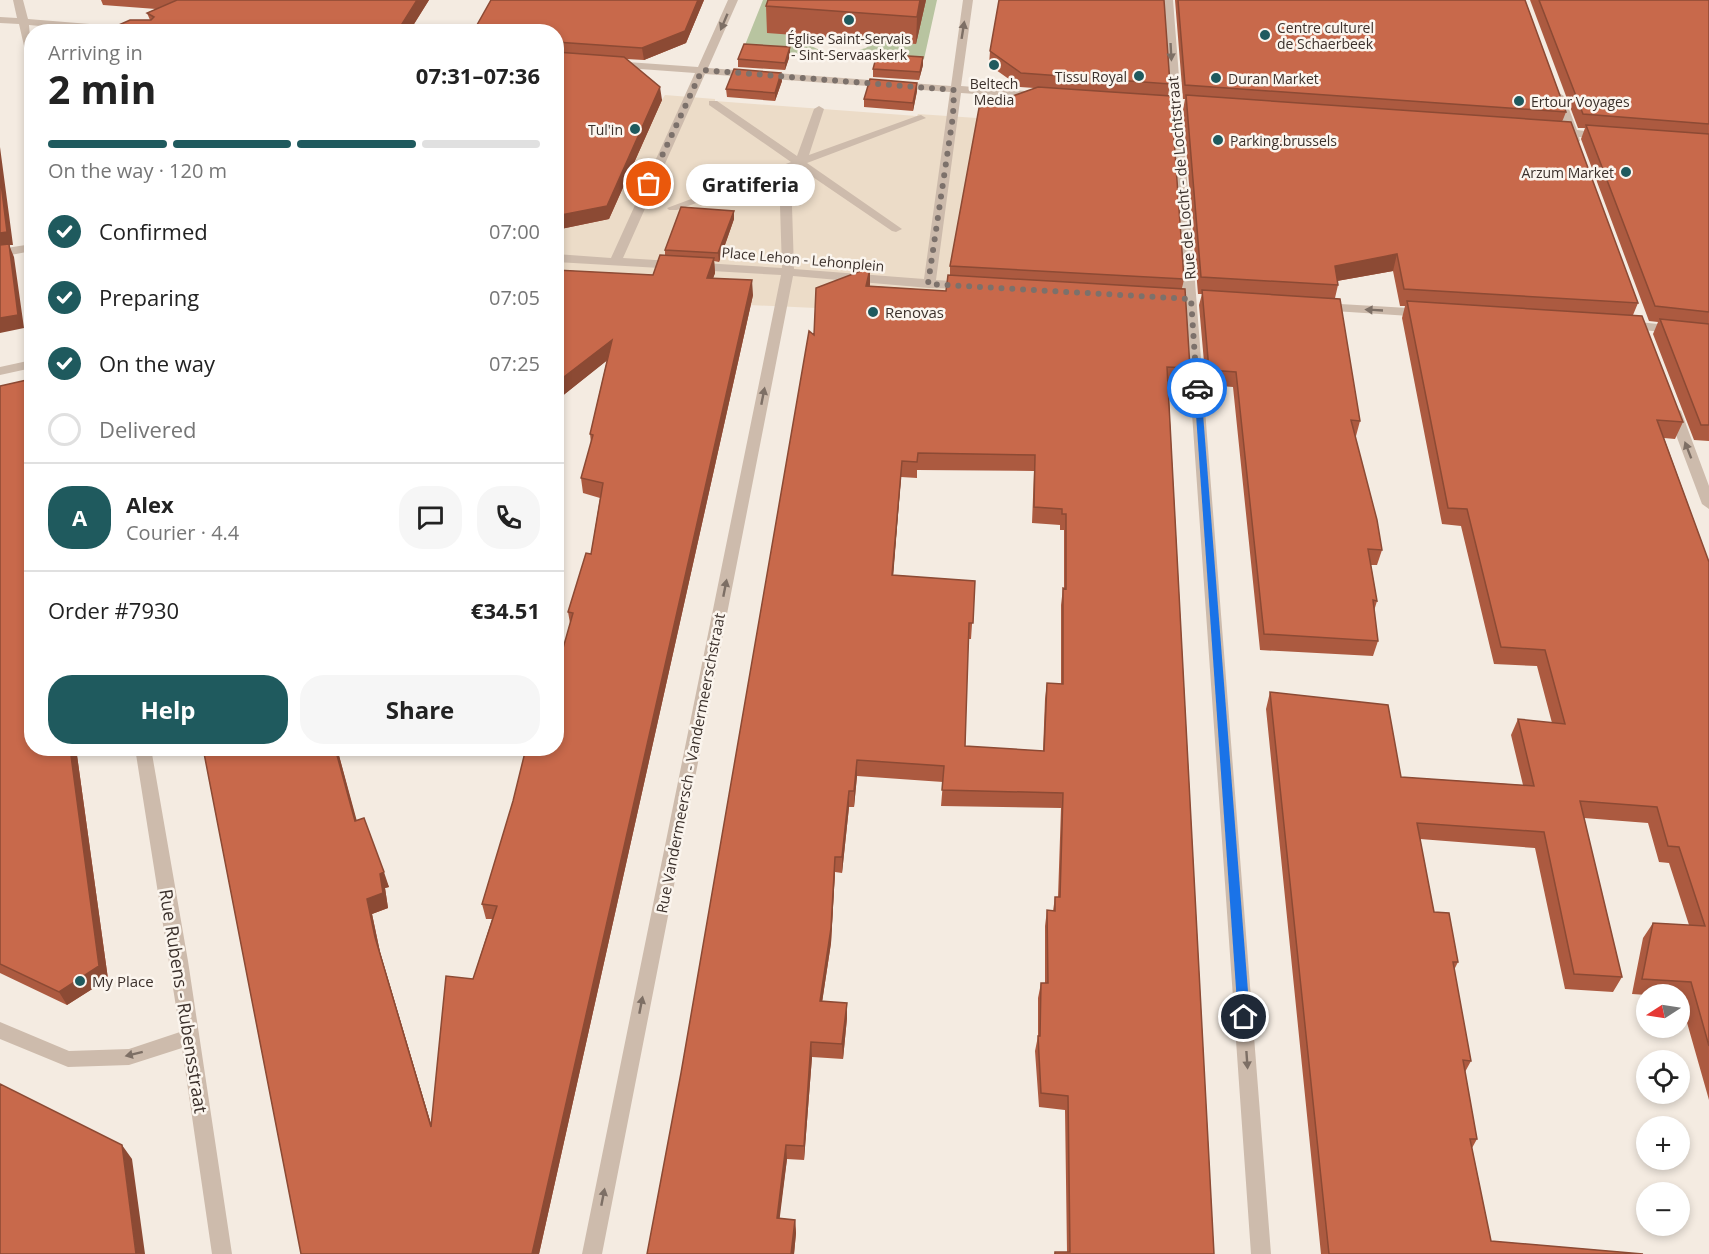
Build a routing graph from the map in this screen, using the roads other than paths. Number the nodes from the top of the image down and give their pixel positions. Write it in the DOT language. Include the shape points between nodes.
graph roads {
  1 [pos="18,0"];
  2 [pos="733,0"];
  3 [pos="968,0"];
  4 [pos="1168,0"];
  5 [pos="0,20"];
  6 [pos="24,22"];
  7 [pos="49,24"];
  8 [pos="602,63"];
  9 [pos="702,70"];
  10 [pos="1556,89"];
  11 [pos="954,90"];
  12 [pos="1045,95"];
  13 [pos="713,103"];
  14 [pos="819,109"];
  15 [pos="921,118"];
  16 [pos="1542,131"];
  17 [pos="1573,133"];
  18 [pos="1612,136"];
  19 [pos="1579,151"];
  20 [pos="801,162"];
  21 [pos="673,208"];
  22 [pos="896,229"];
  23 [pos="24,248"];
  24 [pos="0,253"];
  25 [pos="564,258"];
  26 [pos="616,261"];
  27 [pos="788,272"];
  28 [pos="928,284"];
  29 [pos="976,287"];
  30 [pos="1314,306"];
  31 [pos="1433,313"];
  32 [pos="1610,324"];
  33 [pos="1709,333"];
  34 [pos="24,366"];
  35 [pos="0,371"];
  36 [pos="1668,397"];
  37 [pos="1709,504"];
  38 [pos="144,756"];
  39 [pos="0,1030"];
  40 [pos="190,1037"];
  41 [pos="222,1254"];
  42 [pos="592,1254"];
  43 [pos="1261,1254"];
  1 -- 6 [label="street"];
  2 -- 9 [label="street, one-way"];
  11 -- 3 [label="street, one-way"];
  4 -- 43 [label="street, Rue de Locht - de Lochtstraat, one-way"];
  5 -- 6 [label="street"];
  6 -- 7 [label="street"];
  8 -- 9 [label="street"];
  9 -- 11 [label="street"];
  9 -- 26 [label="street"];
  10 -- 17 [label="street"];
  11 -- 12 [label="street"];
  11 -- 28 [label="street"];
  13 -- 20 [label="street"];
  14 -- 20 [label="street, Rue Vandermeersch - Vandermeerschstraat"];
  15 -- 20 [label="street"];
  16 -- 17 [label="street"];
  17 -- 18 [label="street"];
  17 -- 19 [label="street"];
  20 -- 21 [label="street"];
  20 -- 22 [label="street"];
  20 -- 27 [label="street, Rue Vandermeersch - Vandermeerschstraat" via="786,206"];
  23 -- 24 [label="street"];
  25 -- 26 [label="street, Place Lehon - Lehonplein"];
  26 -- 27 [label="street, Place Lehon - Lehonplein"];
  27 -- 28 [label="street, Place Lehon - Lehonplein"];
  42 -- 27 [label="street, Rue Vandermeersch - Vandermeerschstraat, one-way"];
  28 -- 29 [label="street, Place Lehon - Lehonplein"];
  31 -- 30 [label="street, one-way"];
  32 -- 33 [label="street"];
  34 -- 35 [label="street"];
  37 -- 36 [label="street, one-way"];
  38 -- 40 [label="street, Rue Rubens - Rubensstraat"];
  40 -- 39 [label="street, one-way" via="129,1057 68,1059"];
  40 -- 41 [label="street, Rue Rubens - Rubensstraat"];
}
